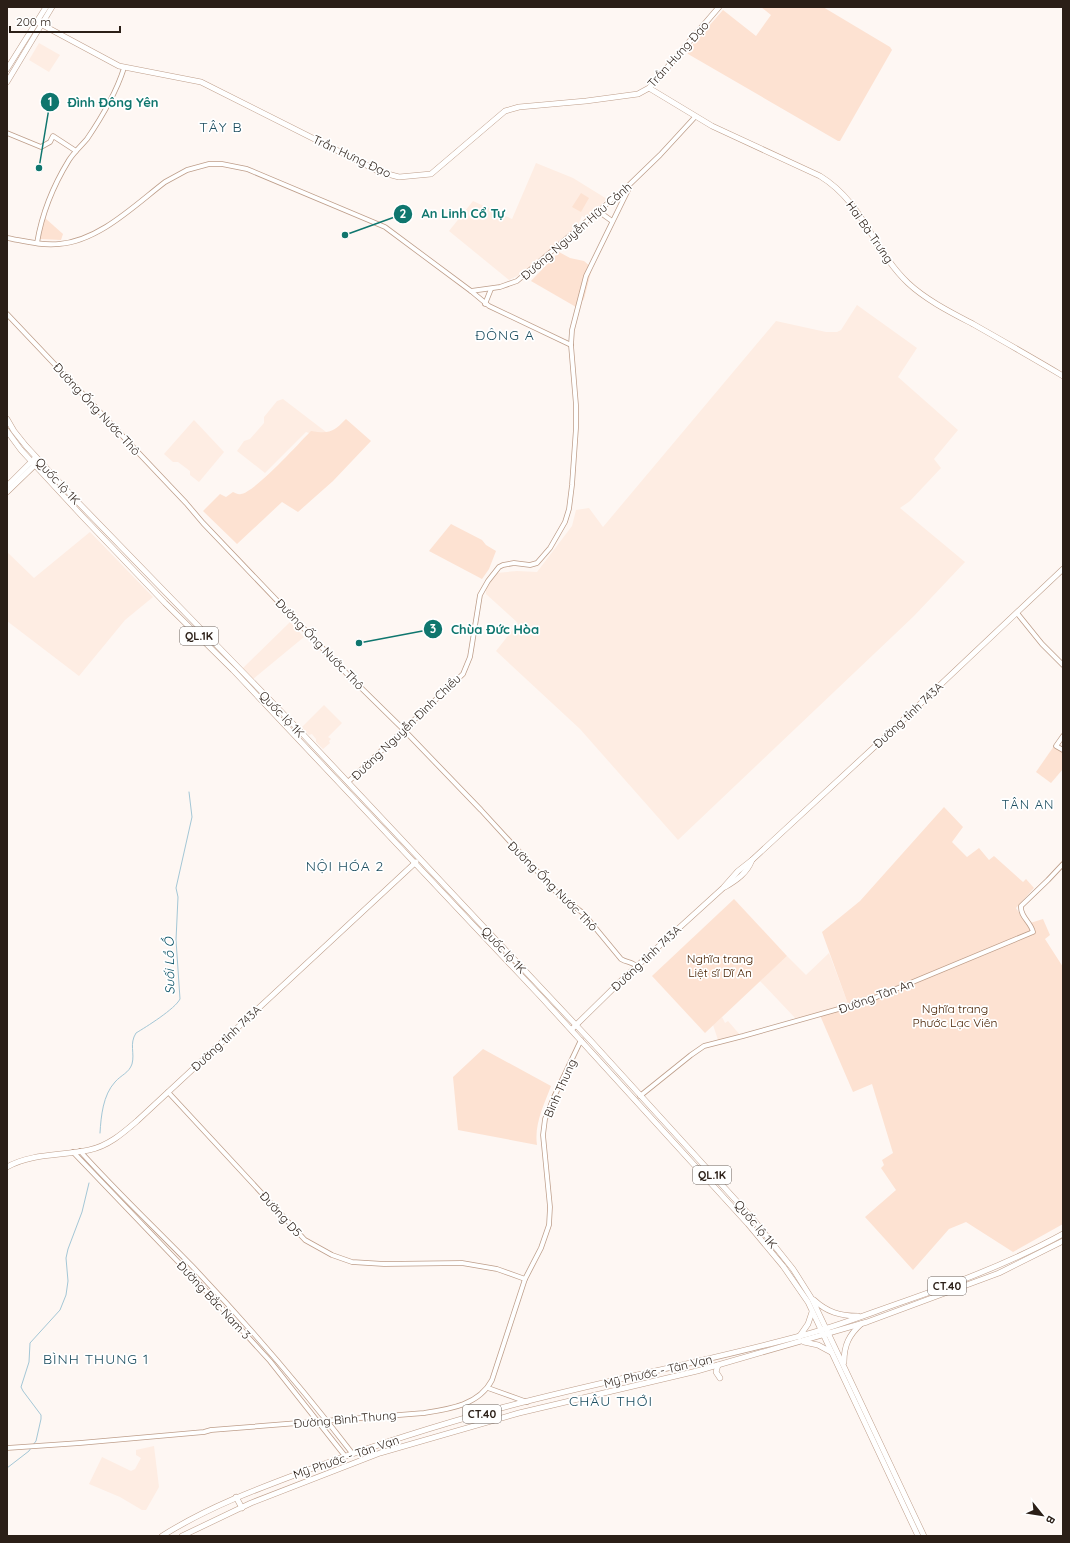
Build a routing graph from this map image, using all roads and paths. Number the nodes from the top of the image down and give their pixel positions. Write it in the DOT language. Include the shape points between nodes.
graph roads {
  1 [pos="46,7"];
  2 [pos="52,7"];
  3 [pos="719,7"];
  4 [pos="37,22"];
  5 [pos="43,25"];
  6 [pos="124,68"];
  7 [pos="7,69"];
  8 [pos="7,82"];
  9 [pos="649,88"];
  10 [pos="695,117"];
  11 [pos="7,133"];
  12 [pos="76,151"];
  13 [pos="630,184"];
  14 [pos="598,212"];
  15 [pos="612,221"];
  16 [pos="7,238"];
  17 [pos="37,243"];
  18 [pos="491,289"];
  19 [pos="470,291"];
  20 [pos="485,304"];
  21 [pos="7,314"];
  22 [pos="571,345"];
  23 [pos="1063,376"];
  24 [pos="7,419"];
  25 [pos="7,431"];
  26 [pos="37,459"];
  27 [pos="33,463"];
  28 [pos="7,486"];
  29 [pos="7,492"];
  30 [pos="86,512"];
  31 [pos="82,516"];
  32 [pos="1063,570"];
  33 [pos="1016,613"];
  34 [pos="191,620"];
  35 [pos="188,625"];
  36 [pos="1063,665"];
  37 [pos="403,729"];
  38 [pos="1063,736"];
  39 [pos="1063,750"];
  40 [pos="348,782"];
  41 [pos="343,787"];
  42 [pos="419,859"];
  43 [pos="414,863"];
  44 [pos="1063,864"];
  45 [pos="637,967"];
  46 [pos="576,1026"];
  47 [pos="571,1030"];
  48 [pos="584,1033"];
  49 [pos="582,1040"];
  50 [pos="168,1092"];
  51 [pos="640,1096"];
  52 [pos="636,1100"];
  53 [pos="80,1151"];
  54 [pos="73,1152"];
  55 [pos="7,1168"];
  56 [pos="1063,1234"];
  57 [pos="1063,1241"];
  58 [pos="525,1279"];
  59 [pos="812,1299"];
  60 [pos="812,1312"];
  61 [pos="861,1316"];
  62 [pos="862,1323"];
  63 [pos="828,1331"];
  64 [pos="822,1332"];
  65 [pos="800,1339"];
  66 [pos="831,1352"];
  67 [pos="718,1365"];
  68 [pos="844,1365"];
  69 [pos="720,1378"];
  70 [pos="488,1388"];
  71 [pos="527,1402"];
  72 [pos="518,1404"];
  73 [pos="518,1413"];
  74 [pos="326,1420"];
  75 [pos="317,1421"];
  76 [pos="7,1448"];
  77 [pos="352,1453"];
  78 [pos="345,1456"];
  79 [pos="236,1497"];
  80 [pos="242,1508"];
  81 [pos="162,1536"];
  82 [pos="182,1536"];
  83 [pos="918,1536"];
  84 [pos="924,1536"];
  1 -- 4 [label="main road"];
  2 -- 5 [label="main road"];
  3 -- 9 [label="main road, Trần Hưng Đạo"];
  4 -- 5 [label="main road, Trần Hưng Đạo"];
  4 -- 7 [label="main road"];
  5 -- 6 [label="main road, Trần Hưng Đạo"];
  5 -- 8 [label="main road"];
  6 -- 9 [label="main road, Trần Hưng Đạo" via="201,82 380,172 399,177 431,174 505,111 519,107 586,102 638,94"];
  6 -- 12 [label="street" via="119,84 104,110"];
  9 -- 10 [label="main road, Hai Bà Trưng"];
  10 -- 13 [label="street, Đường Nguyễn Hữu Cảnh"];
  10 -- 23 [label="main road, Hai Bà Trưng" via="834,185 859,212 897,272 909,284 951,312"];
  11 -- 12 [label="street" via="41,147 50,142 53,136"];
  12 -- 17 [label="street" via="47,203"];
  13 -- 14 [label="street, Đường Nguyễn Hữu Cảnh"];
  13 -- 15 [label="street, Đường Nguyễn Đình Chiểu"];
  14 -- 15 [label="street"];
  14 -- 18 [label="street, Đường Nguyễn Hữu Cảnh" via="517,281"];
  15 -- 22 [label="street, Đường Nguyễn Đình Chiểu" via="586,276 572,330"];
  16 -- 17 [label="street"];
  17 -- 19 [label="street" via="58,245 88,237 101,231 177,175 209,164 222,164 247,169 385,227"];
  18 -- 19 [label="street, Đường Nguyễn Hữu Cảnh"];
  18 -- 20 [label="street"];
  19 -- 20 [label="street"];
  20 -- 22 [label="street"];
  21 -- 37 [label="street, Đường Ống Nước Thô" via="203,523"];
  22 -- 37 [label="street, Đường Nguyễn Đình Chiểu" via="576,428 571,498 563,527 537,563 508,563 494,572 480,595 470,657 463,674"];
  24 -- 26 [label="main road, Quốc lộ 1K / QL.1K"];
  25 -- 27 [label="main road, Quốc lộ 1K / QL.1K"];
  26 -- 27 [label="main road"];
  26 -- 30 [label="main road, Quốc lộ 1K / QL.1K"];
  27 -- 28 [label="main road"];
  27 -- 29 [label="main road"];
  27 -- 31 [label="main road, Quốc lộ 1K / QL.1K"];
  30 -- 31 [label="main road"];
  30 -- 34 [label="main road, Quốc lộ 1K / QL.1K"];
  31 -- 35 [label="main road, Quốc lộ 1K / QL.1K"];
  32 -- 33 [label="main road, Đường tỉnh 743A"];
  33 -- 36 [label="street"];
  33 -- 45 [label="main road, Đường tỉnh 743A"];
  34 -- 35 [label="main road"];
  34 -- 40 [label="main road, Quốc lộ 1K / QL.1K"];
  35 -- 41 [label="main road, Quốc lộ 1K / QL.1K"];
  37 -- 40 [label="street, Đường Nguyễn Đình Chiểu"];
  37 -- 45 [label="street, Đường Ống Nước Thô" via="559,896 583,913 621,959 632,962"];
  38 -- 39 [label="street" via="1056,746"];
  40 -- 41 [label="main road"];
  40 -- 42 [label="main road, Quốc lộ 1K / QL.1K"];
  41 -- 43 [label="main road, Quốc lộ 1K / QL.1K"];
  42 -- 43 [label="main road, Đường tỉnh 743A"];
  42 -- 46 [label="main road, Quốc lộ 1K / QL.1K"];
  43 -- 47 [label="main road, Quốc lộ 1K / QL.1K"];
  43 -- 50 [label="main road, Đường tỉnh 743A"];
  44 -- 51 [label="street, Đường Tân An" via="1020,906 1033,932 867,1001 704,1046"];
  45 -- 46 [label="main road, Đường tỉnh 743A"];
  46 -- 47 [label="main road, Đường tỉnh 743A"];
  46 -- 48 [label="main road, Quốc lộ 1K / QL.1K"];
  47 -- 49 [label="main road, Quốc lộ 1K / QL.1K"];
  48 -- 49 [label="main road"];
  48 -- 51 [label="main road, Quốc lộ 1K / QL.1K"];
  49 -- 52 [label="main road, Quốc lộ 1K / QL.1K"];
  49 -- 58 [label="street, Bình Thung" via="554,1097 543,1127 549,1225 544,1242"];
  50 -- 53 [label="main road, Đường tỉnh 743A" via="115,1139 90,1150"];
  50 -- 58 [label="street, Đường D5" via="305,1240 323,1250 352,1262 462,1263 497,1269"];
  51 -- 52 [label="main road"];
  51 -- 59 [label="main road, Quốc lộ 1K / QL.1K" via="753,1219 793,1269"];
  52 -- 60 [label="main road, Quốc lộ 1K / QL.1K" via="783,1266"];
  53 -- 54 [label="main road, Đường tỉnh 743A"];
  53 -- 74 [label="street, Đường Bắc Nam 3" via="197,1271"];
  54 -- 55 [label="main road, Đường tỉnh 743A" via="30,1159"];
  54 -- 75 [label="street, Đường Bắc Nam 3" via="270,1361"];
  56 -- 61 [label="main road, Mỹ Phước - Tân Vạn / CT.40" via="974,1277"];
  57 -- 62 [label="main road, Mỹ Phước - Tân Vạn / CT.40" via="968,1286"];
  58 -- 70 [label="street"];
  59 -- 61 [label="main road" via="833,1312"];
  59 -- 63 [label="main road, Quốc lộ 1K / QL.1K"];
  60 -- 64 [label="main road, Quốc lộ 1K / QL.1K"];
  60 -- 65 [label="main road"];
  61 -- 63 [label="main road, Mỹ Phước - Tân Vạn / CT.40"];
  62 -- 63 [label="main road, Mỹ Phước - Tân Vạn / CT.40"];
  62 -- 68 [label="main road" via="847,1341"];
  63 -- 64 [label="main road, Mỹ Phước - Tân Vạn"];
  63 -- 68 [label="main road, Quốc lộ 1K / QL.1K"];
  64 -- 65 [label="main road, Mỹ Phước - Tân Vạn / CT.40"];
  64 -- 66 [label="main road, Quốc lộ 1K / QL.1K"];
  65 -- 66 [label="main road" via="818,1344"];
  65 -- 67 [label="main road, Mỹ Phước - Tân Vạn / CT.40"];
  65 -- 71 [label="main road, Mỹ Phước - Tân Vạn / CT.40"];
  66 -- 83 [label="main road, Quốc lộ 1K / QL.1K"];
  67 -- 69 [label="main road" via="716,1372"];
  67 -- 73 [label="main road, Mỹ Phước - Tân Vạn / CT.40"];
  68 -- 84 [label="main road, Quốc lộ 1K / QL.1K"];
  70 -- 71 [label="street"];
  70 -- 74 [label="street, Đường Bình Thung" via="471,1401 436,1411"];
  71 -- 72 [label="main road, Mỹ Phước - Tân Vạn / CT.40"];
  72 -- 73 [label="main road"];
  72 -- 77 [label="main road, Mỹ Phước - Tân Vạn / CT.40"];
  73 -- 80 [label="main road, Mỹ Phước - Tân Vạn / CT.40" via="380,1452"];
  74 -- 75 [label="street, Đường Bình Thung"];
  74 -- 77 [label="street, Đường Bắc Nam 3"];
  75 -- 76 [label="street, Đường Bình Thung"];
  75 -- 78 [label="street, Đường Bắc Nam 3"];
  77 -- 78 [label="main road, Mỹ Phước - Tân Vạn / CT.40"];
  78 -- 79 [label="main road, Mỹ Phước - Tân Vạn / CT.40"];
  79 -- 80 [label="main road"];
  79 -- 81 [label="main road, Mỹ Phước - Tân Vạn / CT.40"];
  80 -- 82 [label="main road, Mỹ Phước - Tân Vạn / CT.40"];
}
